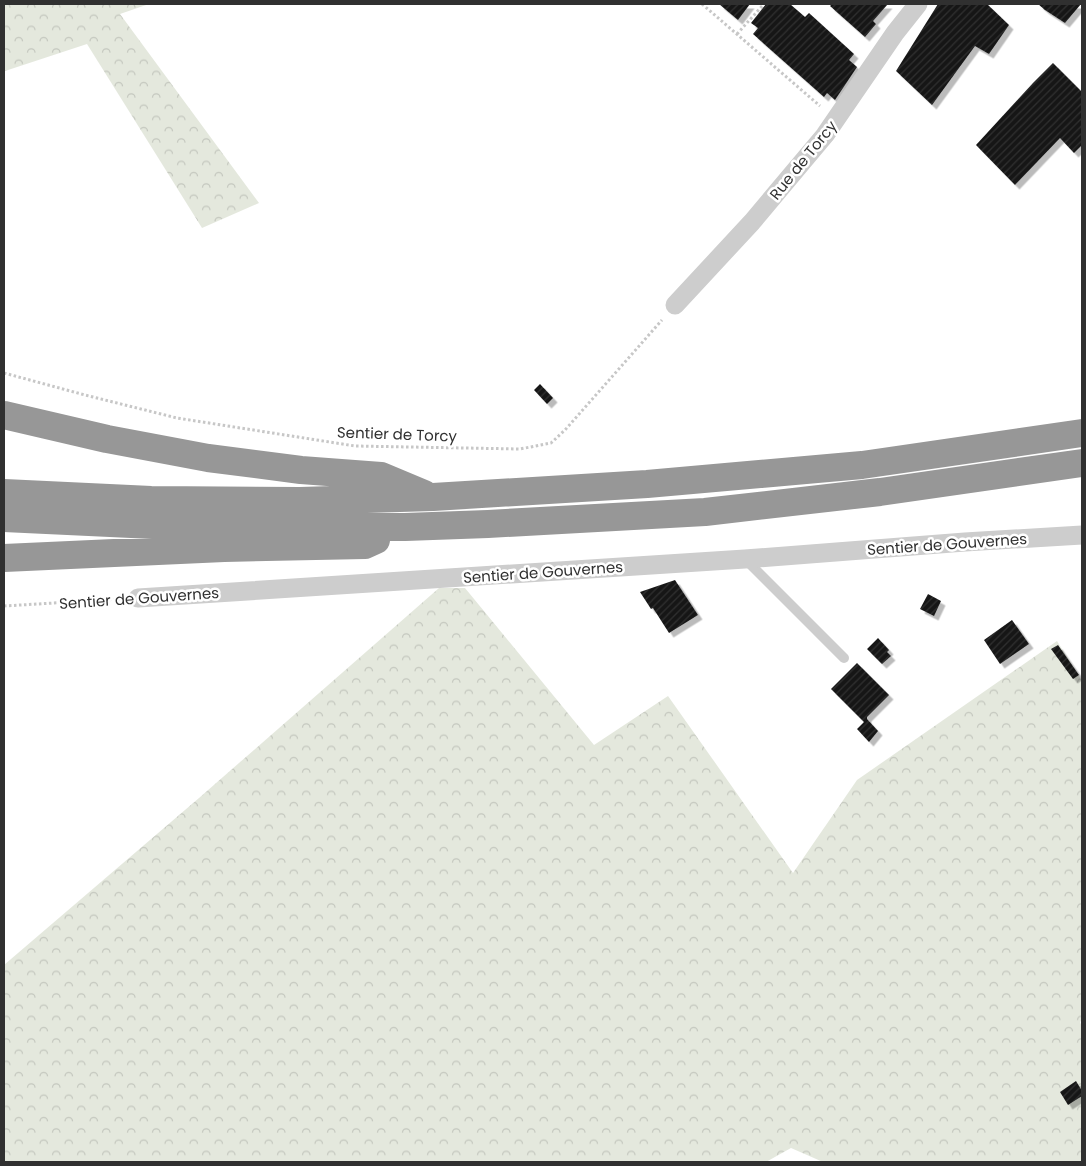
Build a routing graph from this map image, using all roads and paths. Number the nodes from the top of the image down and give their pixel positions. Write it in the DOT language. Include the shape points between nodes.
graph roads {
  1 [pos="702,4"];
  2 [pos="764,4"];
  3 [pos="918,4"];
  4 [pos="737,34"];
  5 [pos="836,119"];
  6 [pos="675,305"];
  7 [pos="4,372"];
  8 [pos="4,415"];
  9 [pos="1082,433"];
  10 [pos="1082,463"];
  11 [pos="4,493"];
  12 [pos="432,497"];
  13 [pos="4,518"];
  14 [pos="405,527"];
  15 [pos="1082,535"];
  16 [pos="4,558"];
  17 [pos="745,559"];
  18 [pos="138,598"];
  19 [pos="4,606"];
  20 [pos="844,658"];
  1 -- 4 [label="path"];
  2 -- 4 [label="path"];
  3 -- 5 [label="street, Rue de Torcy"];
  4 -- 5 [label="path"];
  5 -- 6 [label="street, Rue de Torcy" via="752,222"];
  6 -- 7 [label="path, Sentier de Torcy" via="565,430 551,443 520,449 355,446 177,418"];
  8 -- 12 [label="highway" via="107,440 208,458 381,476"];
  9 -- 12 [label="highway" via="862,465 647,484"];
  10 -- 14 [label="highway" via="880,492 706,512"];
  11 -- 12 [label="highway" via="161,500 300,501"];
  13 -- 14 [label="highway" via="174,526"];
  14 -- 16 [label="highway" via="365,545"];
  15 -- 17 [label="street, Sentier de Gouvernes"];
  17 -- 18 [label="street, Sentier de Gouvernes"];
  17 -- 20 [label="lane"];
  18 -- 19 [label="path, Sentier de Gouvernes"];
}
